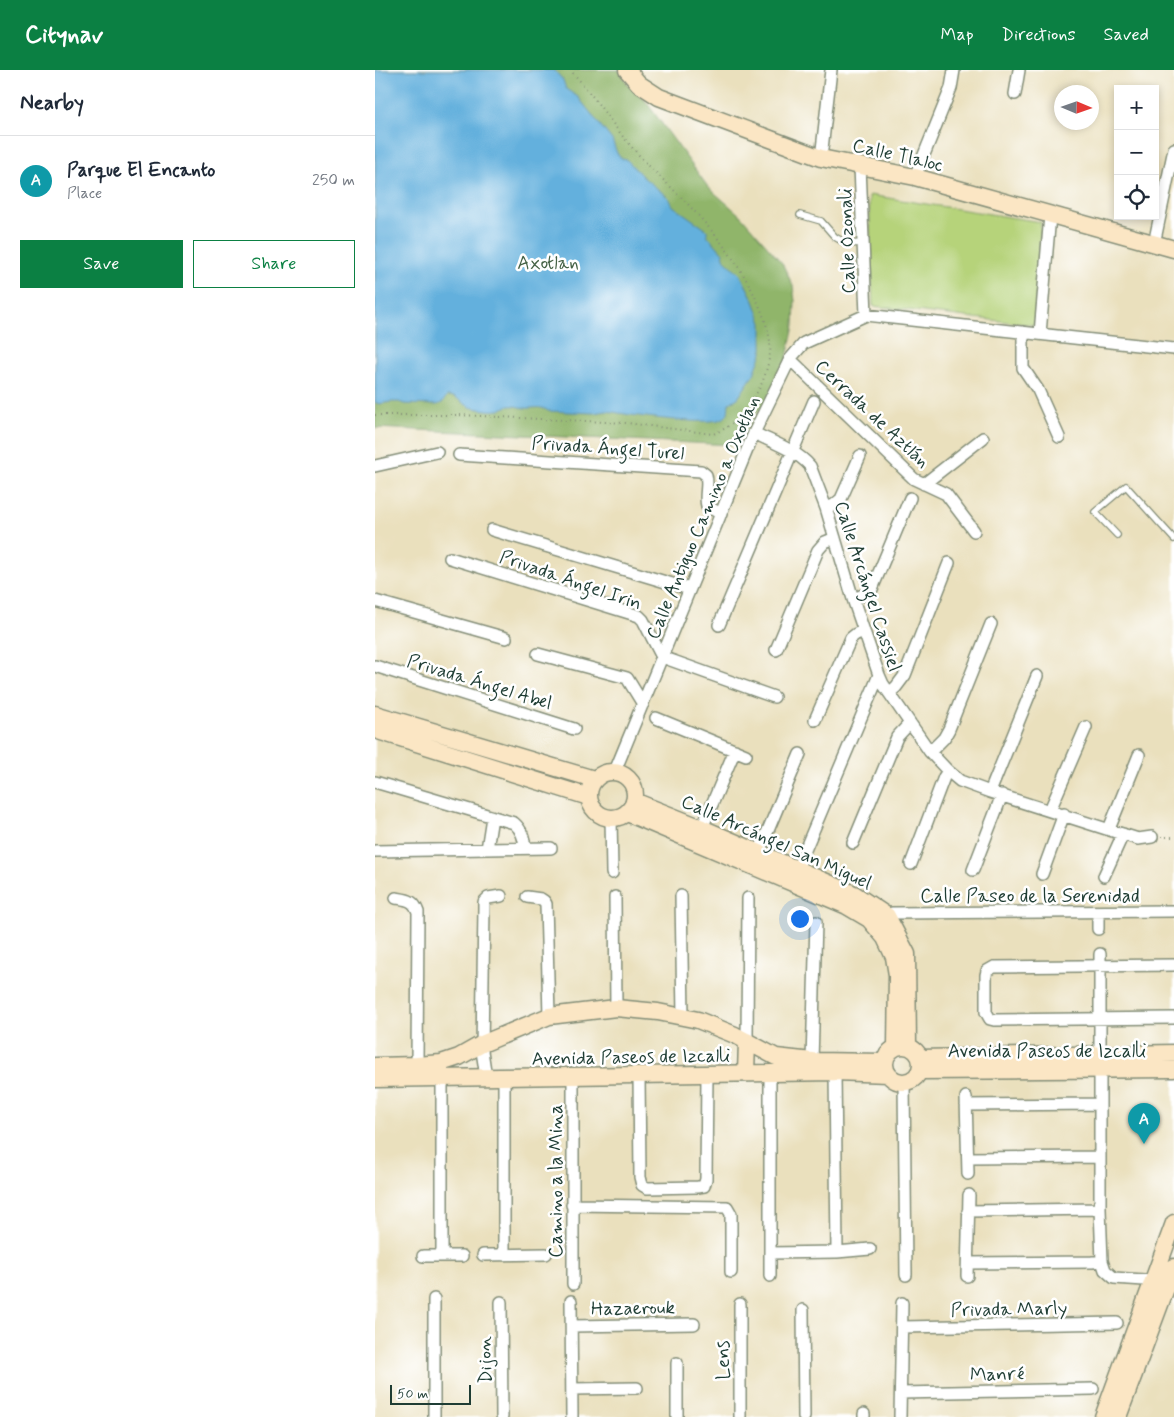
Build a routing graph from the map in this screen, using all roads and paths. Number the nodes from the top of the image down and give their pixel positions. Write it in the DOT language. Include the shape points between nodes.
graph roads {
  1 [pos="570,70"];
  2 [pos="627,70"];
  3 [pos="831,70"];
  4 [pos="954,70"];
  5 [pos="1019,70"];
  6 [pos="1015,94"];
  7 [pos="1174,149"];
  8 [pos="821,158"];
  9 [pos="860,166"];
  10 [pos="915,177"];
  11 [pos="800,215"];
  12 [pos="1050,215"];
  13 [pos="863,243"];
  14 [pos="1154,244"];
  15 [pos="1174,249"];
  16 [pos="866,315"];
  17 [pos="1023,332"];
  18 [pos="1040,334"];
  19 [pos="1174,349"];
  20 [pos="790,359"];
  21 [pos="814,401"];
  22 [pos="375,415"];
  23 [pos="754,433"];
  24 [pos="1059,437"];
  25 [pos="983,438"];
  26 [pos="437,452"];
  27 [pos="793,452"];
  28 [pos="459,455"];
  29 [pos="860,456"];
  30 [pos="375,466"];
  31 [pos="924,484"];
  32 [pos="910,498"];
  33 [pos="826,508"];
  34 [pos="721,514"];
  35 [pos="492,530"];
  36 [pos="975,531"];
  37 [pos="1117,535"];
  38 [pos="835,538"];
  39 [pos="1174,539"];
  40 [pos="450,558"];
  41 [pos="949,563"];
  42 [pos="689,590"];
  43 [pos="853,599"];
  44 [pos="375,601"];
  45 [pos="991,624"];
  46 [pos="719,625"];
  47 [pos="865,631"];
  48 [pos="506,638"];
  49 [pos="776,650"];
  50 [pos="538,654"];
  51 [pos="662,657"];
  52 [pos="375,666"];
  53 [pos="879,675"];
  54 [pos="1037,676"];
  55 [pos="889,693"];
  56 [pos="774,697"];
  57 [pos="643,704"];
  58 [pos="375,714"];
  59 [pos="657,718"];
  60 [pos="815,720"];
  61 [pos="910,723"];
  62 [pos="1086,727"];
  63 [pos="574,729"];
  64 [pos="375,730"];
  65 [pos="735,750"];
  66 [pos="930,752"];
  67 [pos="800,754"];
  68 [pos="1139,754"];
  69 [pos="746,755"];
  70 [pos="615,771"];
  71 [pos="948,771"];
  72 [pos="594,779"];
  73 [pos="375,782"];
  74 [pos="990,792"];
  75 [pos="1002,795"];
  76 [pos="589,797"];
  77 [pos="1050,810"];
  78 [pos="624,811"];
  79 [pos="1064,814"];
  80 [pos="491,817"];
  81 [pos="702,828"];
  82 [pos="1109,829"];
  83 [pos="1123,834"];
  84 [pos="1152,837"];
  85 [pos="853,842"];
  86 [pos="525,848"];
  87 [pos="551,848"];
  88 [pos="487,849"];
  89 [pos="375,851"];
  90 [pos="759,852"];
  91 [pos="911,864"];
  92 [pos="973,870"];
  93 [pos="612,873"];
  94 [pos="1042,874"];
  95 [pos="794,876"];
  96 [pos="1104,876"];
  97 [pos="501,896"];
  98 [pos="681,896"];
  99 [pos="527,897"];
  100 [pos="615,897"];
  101 [pos="396,898"];
  102 [pos="748,898"];
  103 [pos="1174,911"];
  104 [pos="1098,912"];
  105 [pos="887,916"];
  106 [pos="816,922"];
  107 [pos="1098,929"];
  108 [pos="1100,959"];
  109 [pos="1174,965"];
  110 [pos="616,1008"];
  111 [pos="549,1016"];
  112 [pos="683,1016"];
  113 [pos="1100,1017"];
  114 [pos="1174,1018"];
  115 [pos="747,1041"];
  116 [pos="482,1044"];
  117 [pos="902,1046"];
  118 [pos="1174,1052"];
  119 [pos="812,1061"];
  120 [pos="1099,1061"];
  121 [pos="920,1064"];
  122 [pos="417,1065"];
  123 [pos="375,1066"];
  124 [pos="886,1068"];
  125 [pos="1174,1069"];
  126 [pos="835,1072"];
  127 [pos="747,1073"];
  128 [pos="770,1073"];
  129 [pos="707,1075"];
  130 [pos="639,1076"];
  131 [pos="573,1077"];
  132 [pos="442,1078"];
  133 [pos="486,1078"];
  134 [pos="504,1078"];
  135 [pos="375,1079"];
  136 [pos="904,1082"];
  137 [pos="1100,1104"];
  138 [pos="1101,1157"];
  139 [pos="968,1158"];
  140 [pos="968,1174"];
  141 [pos="969,1195"];
  142 [pos="572,1205"];
  143 [pos="1100,1209"];
  144 [pos="968,1211"];
  145 [pos="1174,1223"];
  146 [pos="870,1249"];
  147 [pos="837,1252"];
  148 [pos="770,1253"];
  149 [pos="504,1254"];
  150 [pos="546,1254"];
  151 [pos="483,1255"];
  152 [pos="423,1256"];
  153 [pos="442,1256"];
  154 [pos="462,1256"];
  155 [pos="1102,1261"];
  156 [pos="968,1263"];
  157 [pos="731,1272"];
  158 [pos="905,1275"];
  159 [pos="769,1276"];
  160 [pos="967,1276"];
  161 [pos="1165,1276"];
  162 [pos="573,1284"];
  163 [pos="434,1299"];
  164 [pos="571,1301"];
  165 [pos="501,1302"];
  166 [pos="902,1303"];
  167 [pos="740,1304"];
  168 [pos="803,1310"];
  169 [pos="1117,1323"];
  170 [pos="694,1324"];
  171 [pos="572,1326"];
  172 [pos="902,1327"];
  173 [pos="677,1363"];
  174 [pos="637,1388"];
  175 [pos="572,1389"];
  176 [pos="1093,1389"];
  177 [pos="901,1393"];
  178 [pos="434,1417"];
  179 [pos="502,1417"];
  180 [pos="572,1417"];
  181 [pos="677,1417"];
  182 [pos="740,1417"];
  183 [pos="804,1417"];
  184 [pos="900,1417"];
  185 [pos="1103,1417"];
  186 [pos="1118,1417"];
  1 -- 22 [label="path" via="636,152 729,251 751,286 766,323 770,352 764,378 754,398 725,430 713,434 627,423 458,415"];
  2 -- 8 [label="street, Calle Tlaloc" via="639,84 659,97"];
  3 -- 8 [label="street"];
  4 -- 10 [label="street" via="951,88"];
  5 -- 6 [label="street"];
  7 -- 14 [label="street"];
  8 -- 9 [label="street, Calle Tlaloc"];
  9 -- 10 [label="street, Calle Tlaloc"];
  9 -- 13 [label="street, Calle Ozonali"];
  10 -- 12 [label="street, Calle Tlaloc"];
  11 -- 13 [label="lane" via="821,221 835,237 847,244"];
  12 -- 14 [label="street, Calle Tlaloc"];
  12 -- 18 [label="street"];
  13 -- 16 [label="street, Calle Ozonali"];
  14 -- 15 [label="street, Calle Tlaloc"];
  16 -- 17 [label="street"];
  16 -- 20 [label="street, Calle Antiguo Camino a Oxotlan" via="803,343"];
  17 -- 18 [label="street"];
  17 -- 24 [label="street" via="1023,368 1038,390"];
  18 -- 19 [label="street"];
  20 -- 23 [label="street, Calle Antiguo Camino a Oxotlan"];
  20 -- 31 [label="street, Cerrada de Aztlán" via="914,479"];
  21 -- 27 [label="street"];
  23 -- 27 [label="street, Calle Arcángel Cassiel"];
  23 -- 34 [label="street, Calle Antiguo Camino a Oxotlan"];
  25 -- 31 [label="street"];
  26 -- 30 [label="street"];
  27 -- 33 [label="street, Calle Arcángel Cassiel" via="810,466"];
  27 -- 46 [label="street"];
  28 -- 34 [label="street, Privada Ángel Turel" via="701,472 706,474 708,481 707,506"];
  29 -- 33 [label="street" via="841,500"];
  31 -- 36 [label="street, Cerrada de Aztlán" via="947,494"];
  32 -- 43 [label="street" via="872,589"];
  33 -- 38 [label="street, Calle Arcángel Cassiel"];
  34 -- 42 [label="street, Calle Antiguo Camino a Oxotlan"];
  35 -- 42 [label="street"];
  37 -- 39 [label="lane" via="1095,512 1126,486"];
  38 -- 43 [label="street, Calle Arcángel Cassiel"];
  38 -- 49 [label="street" via="818,550"];
  40 -- 51 [label="street, Privada Ángel Irin" via="639,616"];
  41 -- 55 [label="street" via="905,675"];
  42 -- 51 [label="street, Calle Antiguo Camino a Oxotlan"];
  43 -- 47 [label="street, Calle Arcángel Cassiel"];
  44 -- 48 [label="street"];
  45 -- 66 [label="street" via="949,729"];
  47 -- 53 [label="street, Calle Arcángel Cassiel"];
  47 -- 60 [label="street" via="851,638"];
  50 -- 57 [label="street" via="627,678"];
  51 -- 56 [label="street"];
  51 -- 57 [label="street, Calle Antiguo Camino a Oxotlan"];
  52 -- 63 [label="street, Privada Ángel Abel"];
  53 -- 55 [label="street, Calle Arcángel Cassiel"];
  53 -- 95 [label="street"];
  54 -- 74 [label="street"];
  55 -- 61 [label="street, Calle Arcángel Cassiel"];
  57 -- 70 [label="street, Calle Antiguo Camino a Oxotlan"];
  58 -- 72 [label="street"];
  59 -- 65 [label="street"];
  61 -- 66 [label="street, Calle Arcángel Cassiel"];
  61 -- 85 [label="street" via="897,737"];
  62 -- 77 [label="street"];
  64 -- 76 [label="street"];
  65 -- 69 [label="street"];
  65 -- 81 [label="street"];
  66 -- 71 [label="street, Calle Arcángel Cassiel"];
  67 -- 90 [label="street"];
  68 -- 82 [label="street"];
  70 -- 72 [label="street"];
  70 -- 78 [label="street" via="629,778 634,785 635,793"];
  71 -- 74 [label="street, Calle Arcángel Cassiel" via="960,781"];
  71 -- 91 [label="street"];
  72 -- 76 [label="street"];
  73 -- 80 [label="street"];
  74 -- 75 [label="street, Calle Arcángel Cassiel"];
  75 -- 77 [label="street, Calle Arcángel Cassiel"];
  75 -- 92 [label="street"];
  76 -- 78 [label="street" via="599,814"];
  77 -- 79 [label="street, Calle Arcángel Cassiel"];
  78 -- 81 [label="street, Calle Arcángel San Miguel"];
  78 -- 93 [label="street"];
  78 -- 95 [label="street, Calle Arcángel San Miguel"];
  79 -- 82 [label="street, Calle Arcángel Cassiel"];
  79 -- 94 [label="street"];
  80 -- 86 [label="street" via="514,823 520,828"];
  80 -- 88 [label="street"];
  81 -- 90 [label="street, Calle Arcángel San Miguel"];
  82 -- 83 [label="street, Calle Arcángel Cassiel"];
  83 -- 84 [label="street, Calle Arcángel Cassiel"];
  83 -- 96 [label="street"];
  86 -- 87 [label="street"];
  86 -- 88 [label="street"];
  88 -- 89 [label="street"];
  90 -- 95 [label="street, Calle Arcángel San Miguel"];
  95 -- 105 [label="street, Calle Arcángel San Miguel" via="854,894"];
  95 -- 117 [label="street, Calle Arcángel San Miguel" via="869,919 885,938 894,957 897,976"];
  97 -- 116 [label="street" via="484,902"];
  98 -- 112 [label="street"];
  99 -- 111 [label="street" via="545,900"];
  100 -- 110 [label="street"];
  101 -- 122 [label="street" via="411,900 418,912"];
  102 -- 115 [label="street"];
  103 -- 104 [label="street, Calle Paseo de la Serenidad"];
  104 -- 105 [label="street, Calle Paseo de la Serenidad" via="892,913"];
  104 -- 107 [label="street"];
  105 -- 117 [label="street, Calle Arcángel San Miguel" via="907,954"];
  106 -- 119 [label="street"];
  108 -- 109 [label="street"];
  108 -- 113 [label="street"];
  108 -- 113 [label="street" via="994,967 986,975 986,1012 990,1019"];
  110 -- 111 [label="street, Avenida Paseos de Izcalli"];
  110 -- 112 [label="street, Avenida Paseos de Izcalli"];
  111 -- 116 [label="street, Avenida Paseos de Izcalli"];
  112 -- 115 [label="street, Avenida Paseos de Izcalli"];
  113 -- 114 [label="street"];
  113 -- 120 [label="street"];
  115 -- 119 [label="street, Avenida Paseos de Izcalli" via="776,1058"];
  115 -- 127 [label="street"];
  116 -- 122 [label="street, Avenida Paseos de Izcalli" via="441,1063"];
  116 -- 133 [label="street"];
  117 -- 121 [label="street" via="916,1050"];
  117 -- 124 [label="street" via="888,1052"];
  118 -- 120 [label="street, Avenida Paseos de Izcalli"];
  119 -- 124 [label="street, Avenida Paseos de Izcalli"];
  120 -- 121 [label="street, Avenida Paseos de Izcalli"];
  120 -- 125 [label="street, Avenida Paseos de Izcalli"];
  120 -- 137 [label="street"];
  121 -- 136 [label="street" via="916,1076"];
  122 -- 123 [label="street, Avenida Paseos de Izcalli"];
  124 -- 126 [label="street, Avenida Paseos de Izcalli"];
  124 -- 136 [label="street" via="896,1080"];
  126 -- 128 [label="street, Avenida Paseos de Izcalli"];
  126 -- 147 [label="street"];
  127 -- 128 [label="street, Avenida Paseos de Izcalli"];
  127 -- 129 [label="street, Avenida Paseos de Izcalli"];
  128 -- 148 [label="street"];
  129 -- 130 [label="street, Avenida Paseos de Izcalli"];
  129 -- 130 [label="street" via="704,1186 647,1188 641,1186"];
  130 -- 131 [label="street, Avenida Paseos de Izcalli"];
  131 -- 134 [label="street, Avenida Paseos de Izcalli"];
  131 -- 142 [label="street, Camino a la Mina"];
  132 -- 133 [label="street, Avenida Paseos de Izcalli"];
  132 -- 135 [label="street, Avenida Paseos de Izcalli"];
  132 -- 153 [label="street"];
  133 -- 134 [label="street, Avenida Paseos de Izcalli"];
  134 -- 149 [label="street"];
  136 -- 158 [label="street"];
  137 -- 138 [label="street"];
  137 -- 139 [label="street" via="966,1101"];
  138 -- 139 [label="street"];
  138 -- 143 [label="street"];
  139 -- 140 [label="street"];
  141 -- 144 [label="street"];
  142 -- 157 [label="street" via="727,1207 731,1214"];
  142 -- 162 [label="street, Camino a la Mina"];
  143 -- 144 [label="street"];
  143 -- 155 [label="street"];
  144 -- 156 [label="street"];
  145 -- 161 [label="street"];
  146 -- 147 [label="street"];
  147 -- 148 [label="street"];
  148 -- 159 [label="street"];
  149 -- 150 [label="street"];
  149 -- 151 [label="street"];
  152 -- 153 [label="street"];
  153 -- 154 [label="street"];
  155 -- 156 [label="street"];
  155 -- 161 [label="street" via="1105,1270 1114,1278"];
  156 -- 160 [label="street"];
  161 -- 185 [label="street"];
  161 -- 186 [label="street"];
  163 -- 178 [label="street"];
  164 -- 171 [label="street"];
  165 -- 179 [label="street, Dijon"];
  166 -- 172 [label="street"];
  167 -- 182 [label="street, Lens"];
  168 -- 183 [label="street"];
  169 -- 172 [label="street, Privada Marly"];
  170 -- 171 [label="street, Hazaerouk"];
  171 -- 175 [label="street"];
  172 -- 177 [label="street"];
  173 -- 181 [label="street"];
  174 -- 175 [label="street"];
  175 -- 180 [label="street"];
  176 -- 177 [label="street, Manré"];
  177 -- 184 [label="street"];
}
